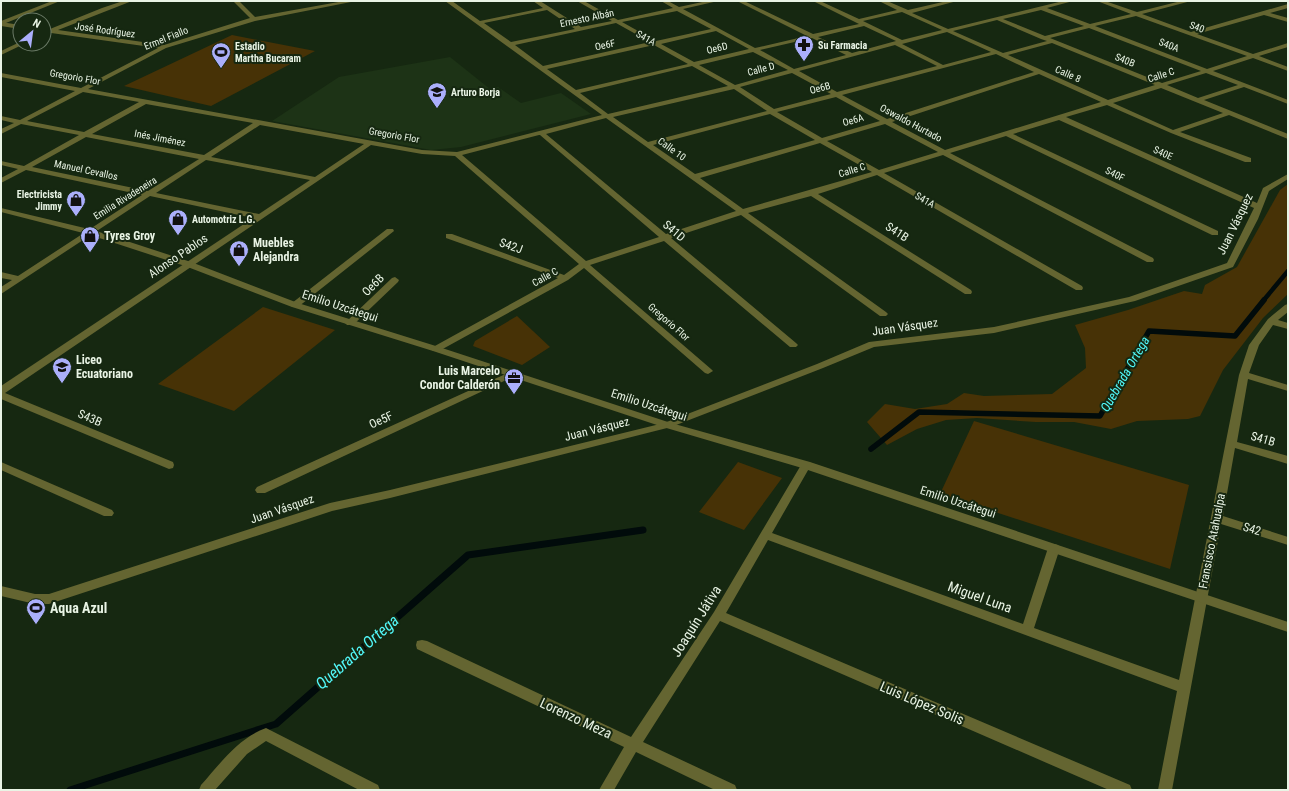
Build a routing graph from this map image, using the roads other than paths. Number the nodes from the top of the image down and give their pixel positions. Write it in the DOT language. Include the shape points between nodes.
graph roads {
  1 [pos="57,1"];
  2 [pos="129,1"];
  3 [pos="236,1"];
  4 [pos="304,1"];
  5 [pos="353,1"];
  6 [pos="448,1"];
  7 [pos="536,1"];
  8 [pos="581,1"];
  9 [pos="664,1"];
  10 [pos="715,1"];
  11 [pos="740,1"];
  12 [pos="816,1"];
  13 [pos="882,1"];
  14 [pos="934,1"];
  15 [pos="954,1"];
  16 [pos="1070,1"];
  17 [pos="1100,1"];
  18 [pos="1188,1"];
  19 [pos="941,4"];
  20 [pos="1288,6"];
  21 [pos="549,8"];
  22 [pos="1042,8"];
  23 [pos="312,9"];
  24 [pos="678,9"];
  25 [pos="906,11"];
  26 [pos="1264,13"];
  27 [pos="1138,14"];
  28 [pos="254,19"];
  29 [pos="999,19"];
  30 [pos="1288,20"];
  31 [pos="616,21"];
  32 [pos="861,22"];
  33 [pos="1,23"];
  34 [pos="478,23"];
  35 [pos="12,25"];
  36 [pos="1090,26"];
  37 [pos="52,29"];
  38 [pos="580,29"];
  39 [pos="718,29"];
  40 [pos="949,31"];
  41 [pos="52,32"];
  42 [pos="1191,34"];
  43 [pos="811,35"];
  44 [pos="1043,38"];
  45 [pos="1052,41"];
  46 [pos="899,43"];
  47 [pos="510,44"];
  48 [pos="656,44"];
  49 [pos="1288,44"];
  50 [pos="164,47"];
  51 [pos="12,48"];
  52 [pos="755,49"];
  53 [pos="1,53"];
  54 [pos="1000,53"];
  55 [pos="851,55"];
  56 [pos="1251,56"];
  57 [pos="693,64"];
  58 [pos="943,67"];
  59 [pos="542,68"];
  60 [pos="1288,69"];
  61 [pos="793,71"];
  62 [pos="1208,71"];
  63 [pos="1040,72"];
  64 [pos="1,75"];
  65 [pos="1161,85"];
  66 [pos="1244,85"];
  67 [pos="734,87"];
  68 [pos="82,89"];
  69 [pos="575,92"];
  70 [pos="1288,94"];
  71 [pos="836,95"];
  72 [pos="1276,98"];
  73 [pos="1198,100"];
  74 [pos="146,101"];
  75 [pos="1109,102"];
  76 [pos="1288,102"];
  77 [pos="773,112"];
  78 [pos="1230,112"];
  79 [pos="607,116"];
  80 [pos="1060,117"];
  81 [pos="1,118"];
  82 [pos="887,121"];
  83 [pos="20,122"];
  84 [pos="260,122"];
  85 [pos="1,132"];
  86 [pos="1174,132"];
  87 [pos="1006,133"];
  88 [pos="86,134"];
  89 [pos="542,134"];
  90 [pos="1288,137"];
  91 [pos="820,140"];
  92 [pos="370,143"];
  93 [pos="648,144"];
  94 [pos="943,152"];
  95 [pos="457,154"];
  96 [pos="207,158"];
  97 [pos="1248,160"];
  98 [pos="1,163"];
  99 [pos="24,168"];
  100 [pos="877,173"];
  101 [pos="1288,176"];
  102 [pos="694,177"];
  103 [pos="315,179"];
  104 [pos="1,181"];
  105 [pos="812,193"];
  106 [pos="150,194"];
  107 [pos="1258,207"];
  108 [pos="1,210"];
  109 [pos="742,212"];
  110 [pos="260,217"];
  111 [pos="390,231"];
  112 [pos="90,232"];
  113 [pos="1215,233"];
  114 [pos="449,236"];
  115 [pos="663,238"];
  116 [pos="1150,260"];
  117 [pos="188,264"];
  118 [pos="585,264"];
  119 [pos="1,275"];
  120 [pos="565,278"];
  121 [pos="19,279"];
  122 [pos="395,280"];
  123 [pos="1079,288"];
  124 [pos="1,291"];
  125 [pos="968,292"];
  126 [pos="296,305"];
  127 [pos="1288,307"];
  128 [pos="883,314"];
  129 [pos="1271,321"];
  130 [pos="350,324"];
  131 [pos="1288,326"];
  132 [pos="793,345"];
  133 [pos="436,349"];
  134 [pos="708,371"];
  135 [pos="512,374"];
  136 [pos="1244,376"];
  137 [pos="1288,388"];
  138 [pos="1,391"];
  139 [pos="1,396"];
  140 [pos="667,425"];
  141 [pos="1232,444"];
  142 [pos="1288,460"];
  143 [pos="169,465"];
  144 [pos="806,465"];
  145 [pos="1,466"];
  146 [pos="261,490"];
  147 [pos="108,513"];
  148 [pos="1216,518"];
  149 [pos="765,535"];
  150 [pos="1288,541"];
  151 [pos="1054,548"];
  152 [pos="1,591"];
  153 [pos="1201,597"];
  154 [pos="718,615"];
  155 [pos="1288,627"];
  156 [pos="1027,631"];
  157 [pos="422,645"];
  158 [pos="1185,688"];
  159 [pos="633,745"];
  160 [pos="206,790"];
  161 [pos="373,790"];
  162 [pos="606,790"];
  163 [pos="730,790"];
  164 [pos="1125,790"];
  165 [pos="1165,790"];
  1 -- 33 [label="street"];
  2 -- 37 [label="street"];
  3 -- 28 [label="street"];
  4 -- 23 [label="street"];
  5 -- 23 [label="street, Ermel Fiallo"];
  6 -- 34 [label="street, Calle 10"];
  7 -- 21 [label="street"];
  8 -- 31 [label="street, S41A"];
  9 -- 24 [label="street, Oswaldo Hurtado"];
  10 -- 24 [label="street, Ernesto Albán"];
  11 -- 43 [label="street"];
  12 -- 32 [label="street"];
  13 -- 25 [label="street, Calle 8"];
  14 -- 19 [label="street"];
  15 -- 19 [label="street, Oe6D"];
  16 -- 22 [label="street, Calle D"];
  17 -- 27 [label="street, S40"];
  18 -- 27 [label="street"];
  19 -- 25 [label="street, Oe6D"];
  20 -- 26 [label="street"];
  21 -- 34 [label="street"];
  21 -- 38 [label="street"];
  22 -- 29 [label="street, Calle D"];
  22 -- 36 [label="street, S40A"];
  23 -- 28 [label="street, Ermel Fiallo"];
  24 -- 31 [label="street, Ernesto Albán"];
  24 -- 39 [label="street, Oswaldo Hurtado"];
  25 -- 32 [label="street, Oe6D"];
  25 -- 40 [label="street, Calle 8"];
  26 -- 30 [label="street"];
  26 -- 42 [label="street"];
  27 -- 36 [label="street"];
  27 -- 42 [label="street, S40"];
  28 -- 50 [label="street, Ermel Fiallo"];
  29 -- 40 [label="street, Calle D"];
  29 -- 44 [label="street, S40B"];
  31 -- 38 [label="street, Ernesto Albán"];
  31 -- 48 [label="street, S41A"];
  32 -- 43 [label="street, Oe6D"];
  32 -- 46 [label="street"];
  33 -- 35 [label="street"];
  34 -- 47 [label="street, Calle 10"];
  36 -- 44 [label="street"];
  36 -- 62 [label="street, S40A"];
  38 -- 47 [label="street, Ernesto Albán"];
  39 -- 48 [label="street, Oe6F"];
  39 -- 52 [label="street, Oswaldo Hurtado"];
  40 -- 46 [label="street, Calle D"];
  40 -- 54 [label="street, Calle 8"];
  41 -- 50 [label="street, José Rodríguez"];
  42 -- 56 [label="street, S40"];
  43 -- 52 [label="street, Oe6D"];
  43 -- 55 [label="street"];
  44 -- 45 [label="street, S40B"];
  45 -- 54 [label="street, Oe6B"];
  45 -- 65 [label="street, S40B"];
  46 -- 55 [label="street, Calle D"];
  46 -- 58 [label="street"];
  47 -- 59 [label="street, Calle 10"];
  48 -- 57 [label="street, S41A"];
  48 -- 59 [label="street, Oe6F"];
  49 -- 56 [label="street, Calle C"];
  50 -- 68 [label="street, Ermel Fiallo"];
  51 -- 53 [label="street"];
  52 -- 57 [label="street, Oe6D"];
  52 -- 61 [label="street, Oswaldo Hurtado"];
  54 -- 58 [label="street, Oe6B"];
  54 -- 63 [label="street, Calle 8"];
  55 -- 61 [label="street, Calle D"];
  56 -- 60 [label="street, S40"];
  56 -- 62 [label="street, Calle C"];
  57 -- 67 [label="street, S41A"];
  57 -- 69 [label="street, Oe6D"];
  58 -- 71 [label="street, Oe6B"];
  59 -- 69 [label="street, Calle 10"];
  61 -- 67 [label="street, Calle D"];
  61 -- 71 [label="street, Oswaldo Hurtado"];
  62 -- 65 [label="street, Calle C"];
  62 -- 66 [label="street, S40A"];
  63 -- 75 [label="street, Calle 8"];
  63 -- 82 [label="street, Oe6A"];
  64 -- 68 [label="street, Gregorio Flor"];
  65 -- 73 [label="street, S40B"];
  65 -- 75 [label="street, Calle C"];
  66 -- 72 [label="street, S40A"];
  66 -- 73 [label="street"];
  67 -- 77 [label="street, S41A"];
  67 -- 79 [label="street, Calle D"];
  68 -- 74 [label="street, Gregorio Flor"];
  68 -- 83 [label="street, Ermel Fiallo"];
  69 -- 79 [label="street, Calle 10"];
  70 -- 72 [label="street"];
  71 -- 77 [label="street, Oe6B"];
  71 -- 82 [label="street, Oswaldo Hurtado"];
  72 -- 76 [label="street, S40A"];
  73 -- 78 [label="street, S40B"];
  74 -- 84 [label="street, Gregorio Flor"];
  74 -- 88 [label="street"];
  75 -- 80 [label="street, Calle C"];
  75 -- 86 [label="street, Calle 8"];
  77 -- 91 [label="street, S41A"];
  77 -- 93 [label="street, Oe6B"];
  78 -- 86 [label="street"];
  78 -- 90 [label="street, S40B"];
  79 -- 89 [label="street, Calle D"];
  79 -- 93 [label="street, Calle 10"];
  80 -- 87 [label="street, Calle C"];
  80 -- 107 [label="street, S40E"];
  81 -- 83 [label="street, Inés Jiménez"];
  82 -- 91 [label="street, Oe6A"];
  82 -- 94 [label="street, Oswaldo Hurtado"];
  83 -- 85 [label="street, Ermel Fiallo"];
  83 -- 88 [label="street, Inés Jiménez"];
  84 -- 92 [label="street, Gregorio Flor"];
  84 -- 96 [label="street, Emilia Rivadeneira"];
  86 -- 97 [label="street, Calle 8"];
  87 -- 94 [label="street, Calle C"];
  87 -- 113 [label="street, S40F"];
  88 -- 96 [label="street, Inés Jiménez"];
  88 -- 99 [label="street"];
  89 -- 95 [label="street, Calle D"];
  89 -- 115 [label="street, S41D"];
  91 -- 100 [label="street, S41A"];
  91 -- 102 [label="street, Oe6A"];
  92 -- 95 [label="street, Gregorio Flor" via="422,152"];
  92 -- 103 [label="street, Alonso Pablos"];
  93 -- 102 [label="street, Calle 10"];
  94 -- 100 [label="street, Calle C"];
  94 -- 116 [label="street, Oswaldo Hurtado"];
  95 -- 118 [label="street, Gregorio Flor"];
  96 -- 103 [label="street, Inés Jiménez"];
  96 -- 106 [label="street, Emilia Rivadeneira"];
  98 -- 99 [label="street, Manuel Cevallos"];
  99 -- 104 [label="street"];
  99 -- 106 [label="street, Manuel Cevallos"];
  100 -- 105 [label="street, Calle C"];
  100 -- 123 [label="street, S41A"];
  101 -- 107 [label="street, Juan Vásquez" via="1266,190"];
  102 -- 109 [label="street, Calle 10"];
  103 -- 110 [label="street, Alonso Pablos"];
  105 -- 109 [label="street, Calle C"];
  105 -- 125 [label="street, S41B"];
  106 -- 110 [label="street, Manuel Cevallos"];
  106 -- 112 [label="street, Emilia Rivadeneira"];
  107 -- 140 [label="street, Juan Vásquez" via="1230,265 1132,299 994,330 872,344"];
  108 -- 112 [label="street, Emilio Uzcátegui"];
  109 -- 115 [label="street, Calle C"];
  109 -- 128 [label="street, Calle 10"];
  110 -- 117 [label="street, Alonso Pablos"];
  111 -- 126 [label="street"];
  112 -- 117 [label="street, Emilio Uzcátegui"];
  112 -- 121 [label="street, Emilia Rivadeneira"];
  114 -- 120 [label="street, S42J"];
  115 -- 118 [label="street, Calle C"];
  115 -- 132 [label="street, S41D"];
  117 -- 126 [label="street, Emilio Uzcátegui"];
  117 -- 138 [label="street, Alonso Pablos"];
  118 -- 120 [label="street, Calle C"];
  118 -- 134 [label="street, Gregorio Flor"];
  119 -- 121 [label="street"];
  120 -- 133 [label="street, Calle C"];
  121 -- 124 [label="street, Emilia Rivadeneira"];
  122 -- 130 [label="street, Oe6B"];
  126 -- 130 [label="street, Emilio Uzcátegui"];
  127 -- 129 [label="street, Fransisco Atahualpa"];
  129 -- 131 [label="street"];
  129 -- 136 [label="street, Fransisco Atahualpa" via="1254,345"];
  130 -- 133 [label="street, Emilio Uzcátegui"];
  133 -- 135 [label="street, Emilio Uzcátegui"];
  135 -- 140 [label="street, Emilio Uzcátegui"];
  135 -- 146 [label="street, Oe5F"];
  136 -- 137 [label="street"];
  136 -- 141 [label="street, Fransisco Atahualpa"];
  139 -- 143 [label="street, S43B"];
  140 -- 144 [label="street, Emilio Uzcátegui"];
  140 -- 152 [label="street, Juan Vásquez" via="390,494 330,506 49,599 35,599"];
  141 -- 142 [label="street, S41B"];
  141 -- 148 [label="street, Fransisco Atahualpa"];
  144 -- 149 [label="street, Joaquín Játiva"];
  144 -- 151 [label="street, Emilio Uzcátegui"];
  145 -- 147 [label="street"];
  148 -- 150 [label="street, S42"];
  148 -- 153 [label="street, Fransisco Atahualpa"];
  149 -- 154 [label="street, Joaquín Játiva"];
  149 -- 156 [label="street, Miguel Luna"];
  151 -- 153 [label="street, Emilio Uzcátegui"];
  151 -- 156 [label="street"];
  153 -- 155 [label="street, Emilio Uzcátegui"];
  153 -- 158 [label="street, Fransisco Atahualpa"];
  154 -- 159 [label="street, Joaquín Játiva"];
  154 -- 164 [label="street, Luis López Solis"];
  156 -- 158 [label="street, Miguel Luna"];
  157 -- 159 [label="street, Lorenzo Meza"];
  158 -- 165 [label="street, Fransisco Atahualpa"];
  159 -- 162 [label="street, Joaquín Játiva"];
  159 -- 163 [label="street, Lorenzo Meza"];
  160 -- 161 [label="street" via="248,744 266,734"];
}
